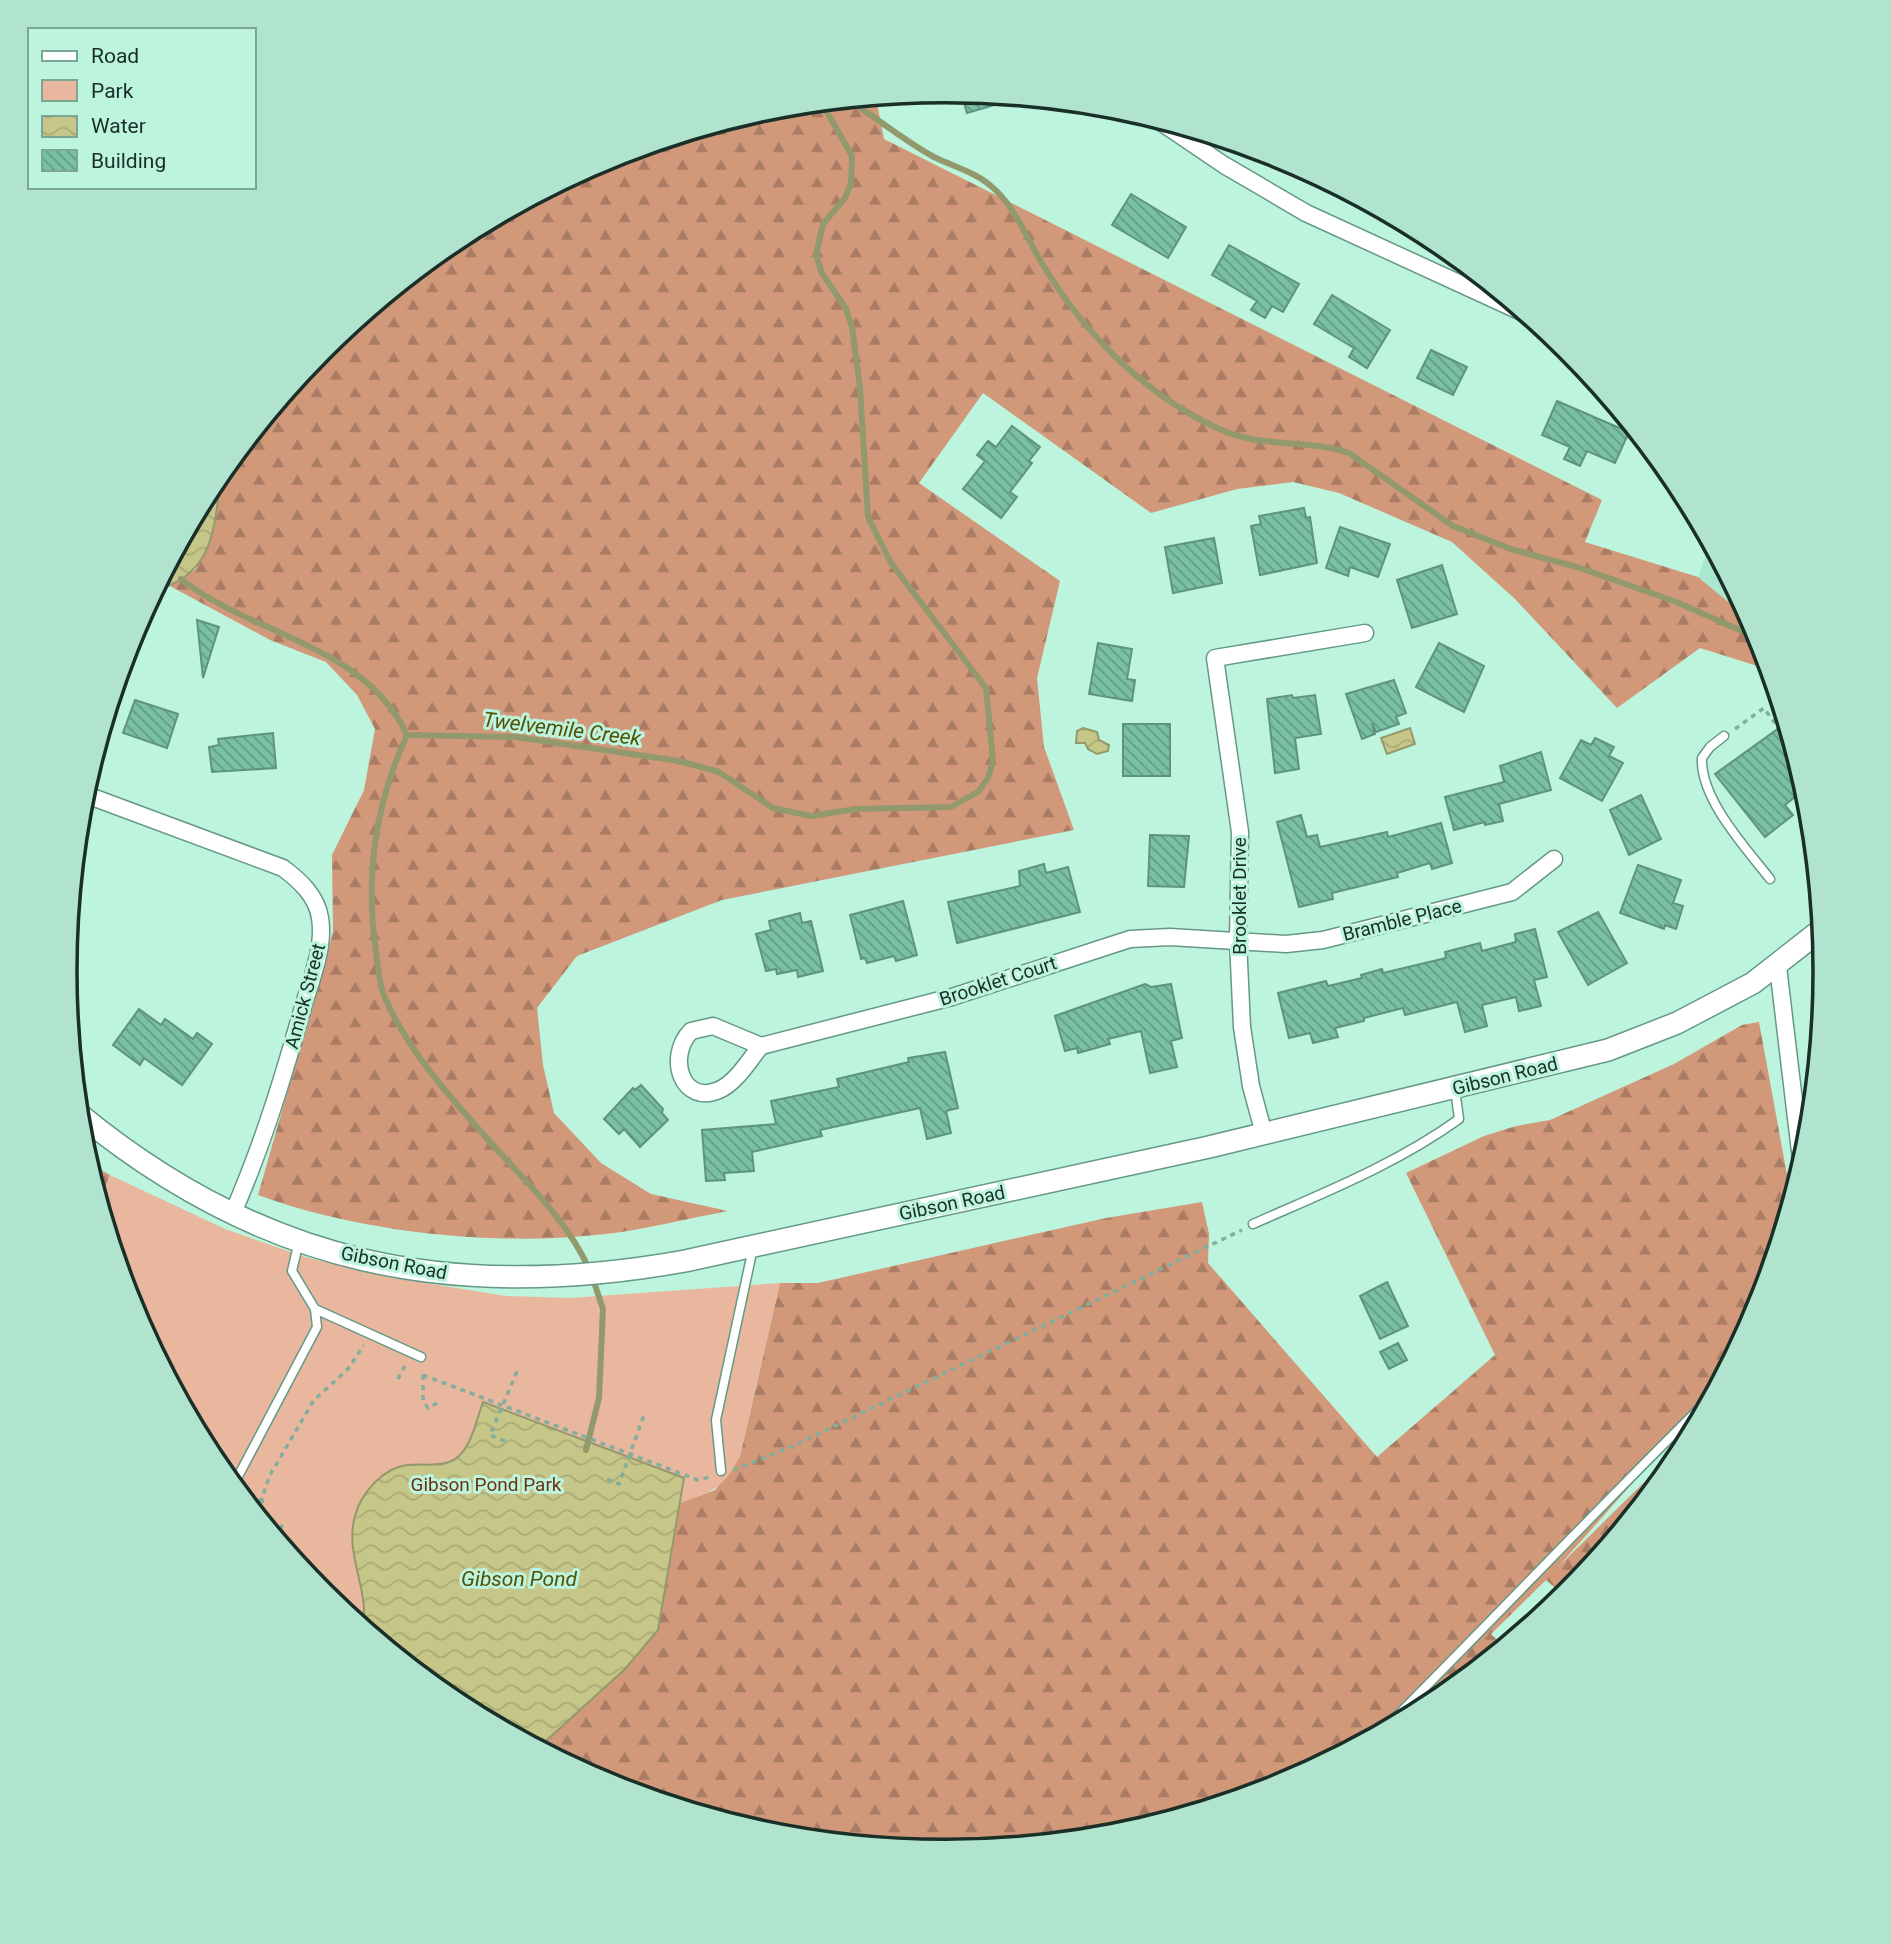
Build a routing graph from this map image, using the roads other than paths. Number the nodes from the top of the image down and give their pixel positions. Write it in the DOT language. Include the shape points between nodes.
graph roads {
  1 [pos="1182,137"];
  2 [pos="1494,299"];
  3 [pos="1365,633"];
  4 [pos="1724,736"];
  5 [pos="95,798"];
  6 [pos="1554,859"];
  7 [pos="1770,879"];
  8 [pos="1813,937"];
  9 [pos="1238,940"];
  10 [pos="1778,967"];
  11 [pos="761,1046"];
  12 [pos="1455,1089"];
  13 [pos="91,1123"];
  14 [pos="1264,1134"];
  15 [pos="1798,1135"];
  16 [pos="232,1215"];
  17 [pos="1253,1224"];
  18 [pos="299,1241"];
  19 [pos="754,1246"];
  20 [pos="315,1309"];
  21 [pos="421,1357"];
  22 [pos="1692,1416"];
  23 [pos="721,1471"];
  24 [pos="238,1476"];
  25 [pos="1405,1708"];
  1 -- 2 [label="street" via="1306,213"];
  3 -- 9 [label="street, Brooklet Drive" via="1215,658 1238,806"];
  4 -- 7 [label="lane" via="1702,758 1706,780 1727,823"];
  5 -- 16 [label="street, Amick Street" via="282,868 306,889 320,914 317,957 272,1115"];
  6 -- 9 [label="street, Bramble Place" via="1512,892 1377,927 1303,943"];
  8 -- 10 [label="street, Gibson Road"];
  9 -- 11 [label="street, Brooklet Court" via="1130,939 962,995"];
  9 -- 14 [label="street, Brooklet Drive" via="1242,1027"];
  10 -- 12 [label="street, Gibson Road" via="1727,998 1642,1038"];
  10 -- 15 [label="street"];
  11 -- 11 [label="street" via="713,1026 700,1027 682,1040 679,1072 694,1089 716,1091 727,1086"];
  12 -- 14 [label="street, Gibson Road"];
  12 -- 17 [label="lane" via="1459,1119 1439,1134 1362,1176"];
  13 -- 16 [label="street, Gibson Road" via="148,1167"];
  14 -- 19 [label="street, Gibson Road"];
  16 -- 18 [label="street, Gibson Road"];
  18 -- 19 [label="street, Gibson Road" via="388,1265 506,1279 647,1268"];
  18 -- 20 [label="lane" via="292,1271"];
  19 -- 23 [label="lane" via="716,1420"];
  20 -- 21 [label="lane"];
  20 -- 24 [label="lane" via="315,1334"];
  22 -- 25 [label="lane"];
}
